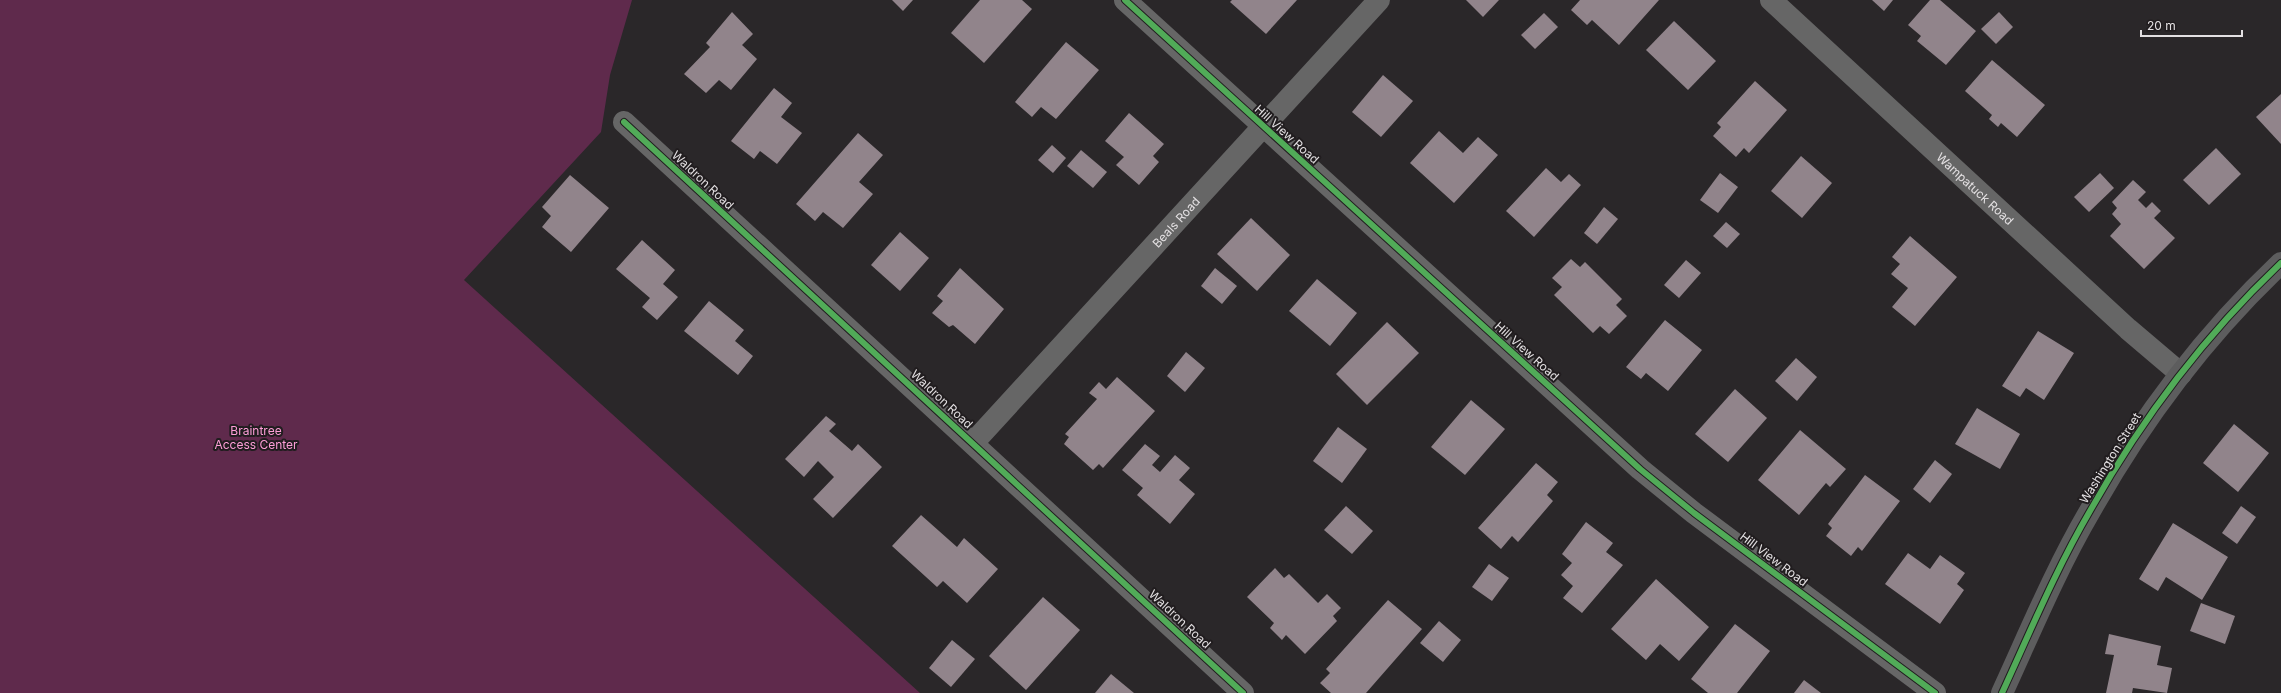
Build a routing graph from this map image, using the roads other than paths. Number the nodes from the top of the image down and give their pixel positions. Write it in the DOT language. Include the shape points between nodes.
graph roads {
  1 [pos="1125,0"];
  2 [pos="1379,0"];
  3 [pos="1771,0"];
  4 [pos="624,122"];
  5 [pos="1262,126"];
  6 [pos="2281,263"];
  7 [pos="2181,374"];
  8 [pos="973,443"];
  9 [pos="1243,693"];
  10 [pos="1935,693"];
  11 [pos="2002,693"];
  1 -- 5 [label="street, Hill View Road"];
  2 -- 5 [label="street, Beals Road"];
  3 -- 7 [label="street, Wampatuck Road" via="2128,329"];
  4 -- 8 [label="street, Waldron Road"];
  5 -- 8 [label="street, Beals Road"];
  5 -- 10 [label="street, Hill View Road" via="1640,469 1701,518"];
  6 -- 7 [label="main road, Washington Street" via="2240,304"];
  7 -- 11 [label="main road, Washington Street" via="2131,442 2089,512 2048,592"];
  8 -- 9 [label="street, Waldron Road"];
}
